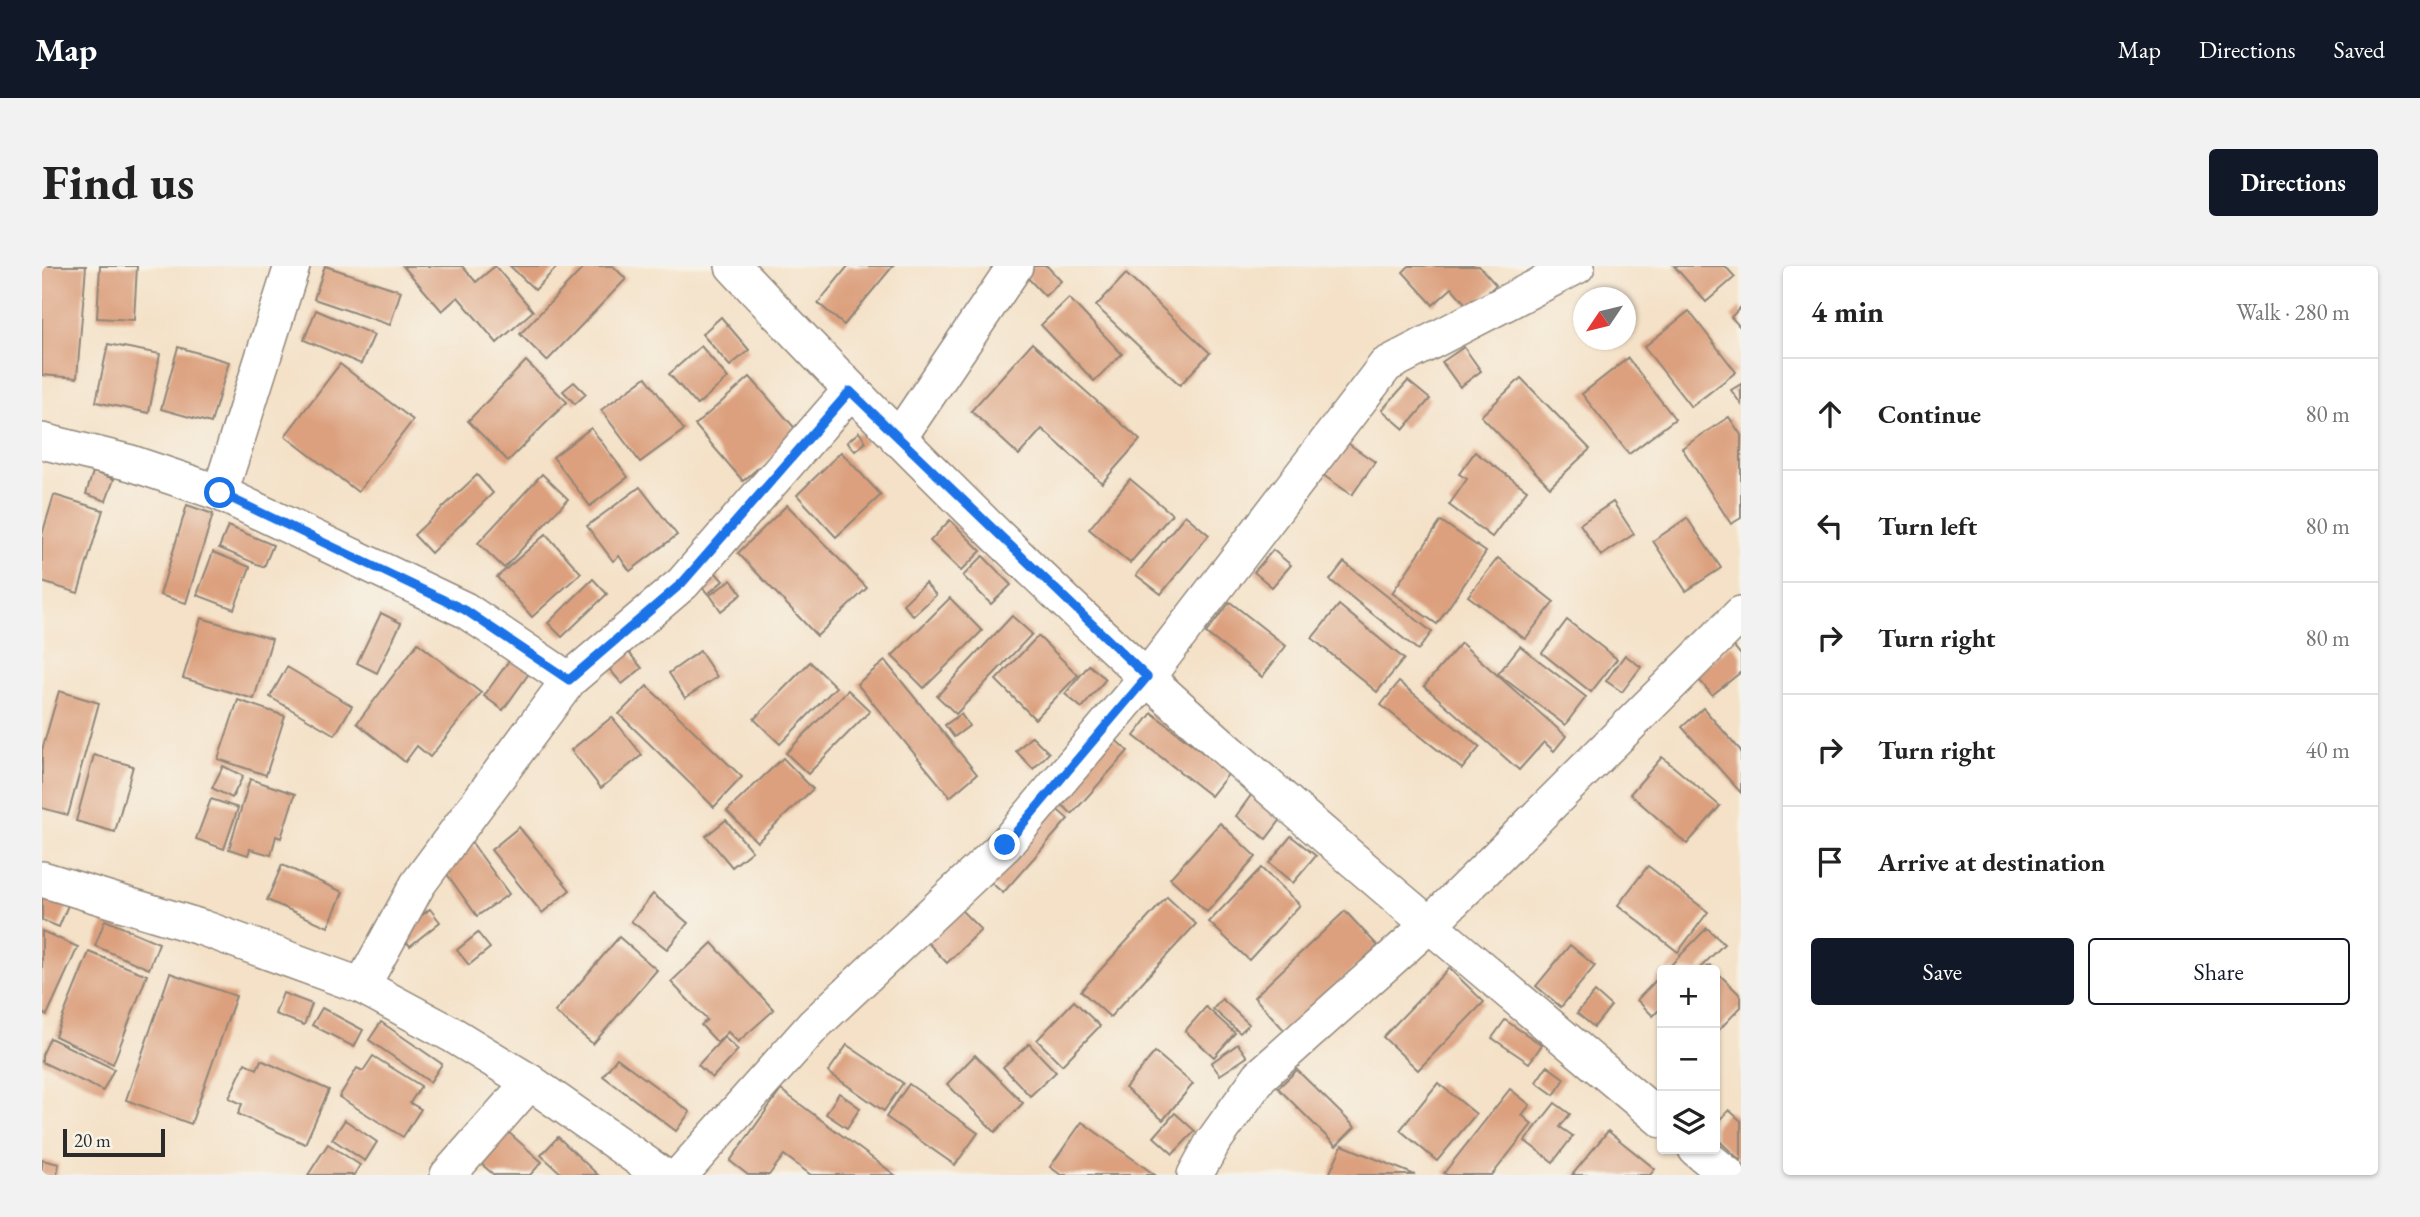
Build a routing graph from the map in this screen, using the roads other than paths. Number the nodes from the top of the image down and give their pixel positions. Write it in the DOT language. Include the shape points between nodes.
graph roads {
  1 [pos="292,266"];
  2 [pos="733,266"];
  3 [pos="1015,266"];
  4 [pos="1577,266"];
  5 [pos="850,391"];
  6 [pos="898,439"];
  7 [pos="42,442"];
  8 [pos="220,493"];
  9 [pos="1741,614"];
  10 [pos="1147,677"];
  11 [pos="569,680"];
  12 [pos="42,879"];
  13 [pos="1429,925"];
  14 [pos="362,986"];
  15 [pos="530,1082"];
  16 [pos="1657,1116"];
  17 [pos="1702,1154"];
  18 [pos="448,1175"];
  19 [pos="662,1175"];
  20 [pos="680,1175"];
  21 [pos="1195,1175"];
  22 [pos="1728,1175"];
  1 -- 8 [label="street"];
  2 -- 5 [label="street"];
  3 -- 6 [label="street"];
  4 -- 10 [label="street" via="1386,365"];
  5 -- 6 [label="street"];
  5 -- 11 [label="street" via="682,583"];
  6 -- 10 [label="street"];
  7 -- 8 [label="street" via="131,463"];
  8 -- 11 [label="street" via="465,610"];
  9 -- 13 [label="street"];
  10 -- 13 [label="street"];
  10 -- 20 [label="street" via="1005,845 814,1025"];
  11 -- 14 [label="street" via="418,884"];
  12 -- 14 [label="street" via="204,928"];
  13 -- 16 [label="street"];
  13 -- 21 [label="street" via="1261,1076"];
  14 -- 15 [label="street"];
  15 -- 18 [label="street"];
  15 -- 19 [label="street"];
  17 -- 22 [label="street"];
}
